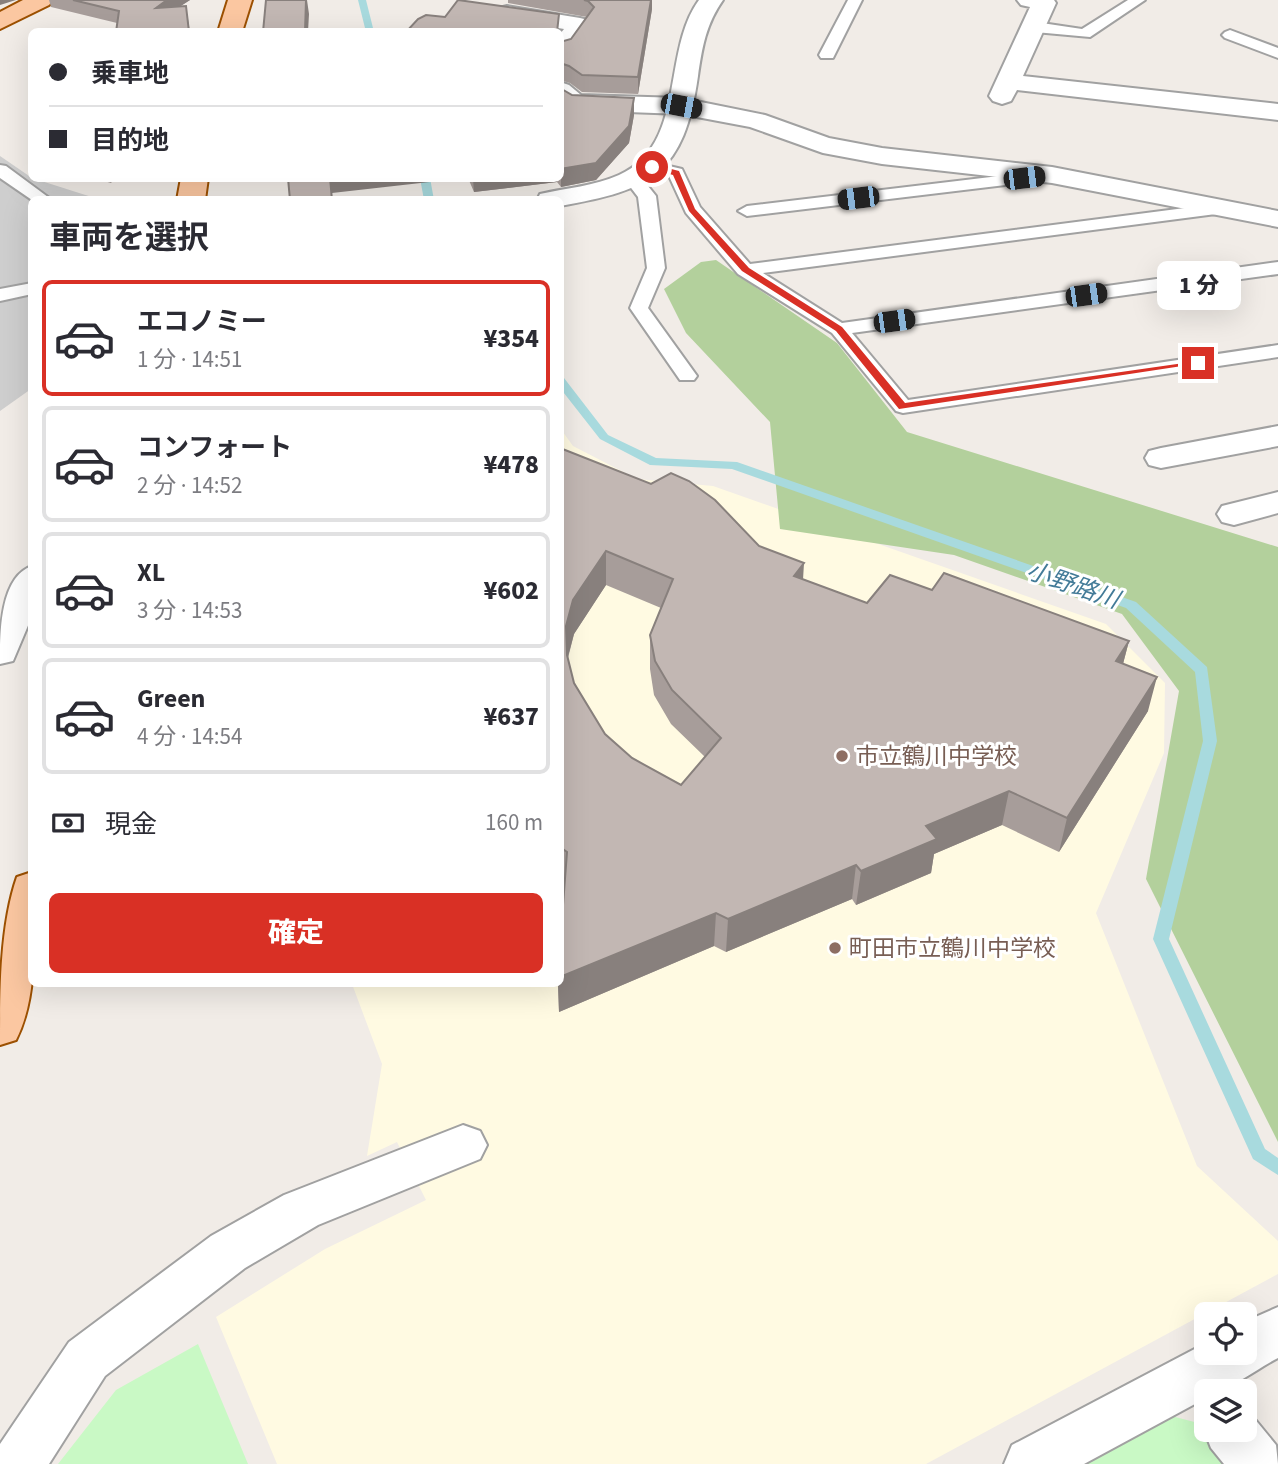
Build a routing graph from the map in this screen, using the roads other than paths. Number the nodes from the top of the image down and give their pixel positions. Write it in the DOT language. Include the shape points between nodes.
graph roads {
  1 [pos="41,0"];
  2 [pos="240,0"];
  3 [pos="711,0"];
  4 [pos="855,0"];
  5 [pos="1028,0"];
  6 [pos="1138,0"];
  7 [pos="479,8"];
  8 [pos="0,22"];
  9 [pos="1035,27"];
  10 [pos="231,28"];
  11 [pos="1230,35"];
  12 [pos="564,44"];
  13 [pos="1278,53"];
  14 [pos="827,55"];
  15 [pos="564,94"];
  16 [pos="681,106"];
  17 [pos="1278,113"];
  18 [pos="0,170"];
  19 [pos="643,173"];
  20 [pos="1052,175"];
  21 [pos="38,196"];
  22 [pos="564,197"];
  23 [pos="1216,209"];
  24 [pos="747,211"];
  25 [pos="1278,219"];
  26 [pos="1278,268"];
  27 [pos="746,270"];
  28 [pos="28,289"];
  29 [pos="0,295"];
  30 [pos="839,329"];
  31 [pos="1278,351"];
  32 [pos="687,376"];
  33 [pos="1278,436"];
  34 [pos="1161,458"];
  35 [pos="1278,502"];
  36 [pos="1234,514"];
  37 [pos="28,582"];
  38 [pos="0,652"];
  39 [pos="28,921"];
  40 [pos="23,963"];
  41 [pos="0,1027"];
  42 [pos="463,1145"];
  43 [pos="1278,1331"];
  44 [pos="1257,1342"];
  45 [pos="1225,1365"];
  46 [pos="1209,1379"];
  47 [pos="1194,1391"];
  48 [pos="1240,1442"];
  49 [pos="18,1464"];
  50 [pos="1031,1464"];
  51 [pos="1257,1464"];
  1 -- 8 [label="main road"];
  2 -- 10 [label="main road"];
  3 -- 16 [label="street" via="690,41"];
  4 -- 14 [label="lane"];
  5 -- 9 [label="street" via="1044,3"];
  6 -- 9 [label="lane" via="1084,34"];
  7 -- 12 [label="street" via="580,25"];
  9 -- 17 [label="street" via="1006,89"];
  11 -- 13 [label="lane"];
  15 -- 16 [label="street" via="574,103"];
  16 -- 19 [label="street" via="665,149"];
  16 -- 20 [label="street" via="756,120 823,145 882,156"];
  18 -- 21 [label="lane"];
  19 -- 22 [label="street" via="614,187"];
  19 -- 27 [label="lane" via="676,173 692,209"];
  19 -- 32 [label="lane" via="656,268 639,308"];
  20 -- 23 [label="street"];
  20 -- 24 [label="lane"];
  23 -- 25 [label="street"];
  23 -- 27 [label="lane"];
  26 -- 30 [label="lane"];
  27 -- 30 [label="lane"];
  28 -- 29 [label="lane"];
  30 -- 31 [label="lane" via="903,407"];
  33 -- 34 [label="street"];
  35 -- 36 [label="street"];
  37 -- 38 [label="street"];
  39 -- 40 [label="main road"];
  40 -- 41 [label="main road"];
  42 -- 49 [label="street" via="301,1210 228,1252 87,1359"];
  43 -- 44 [label="street"];
  45 -- 46 [label="street"];
  47 -- 50 [label="street"];
  48 -- 51 [label="street"];
}
